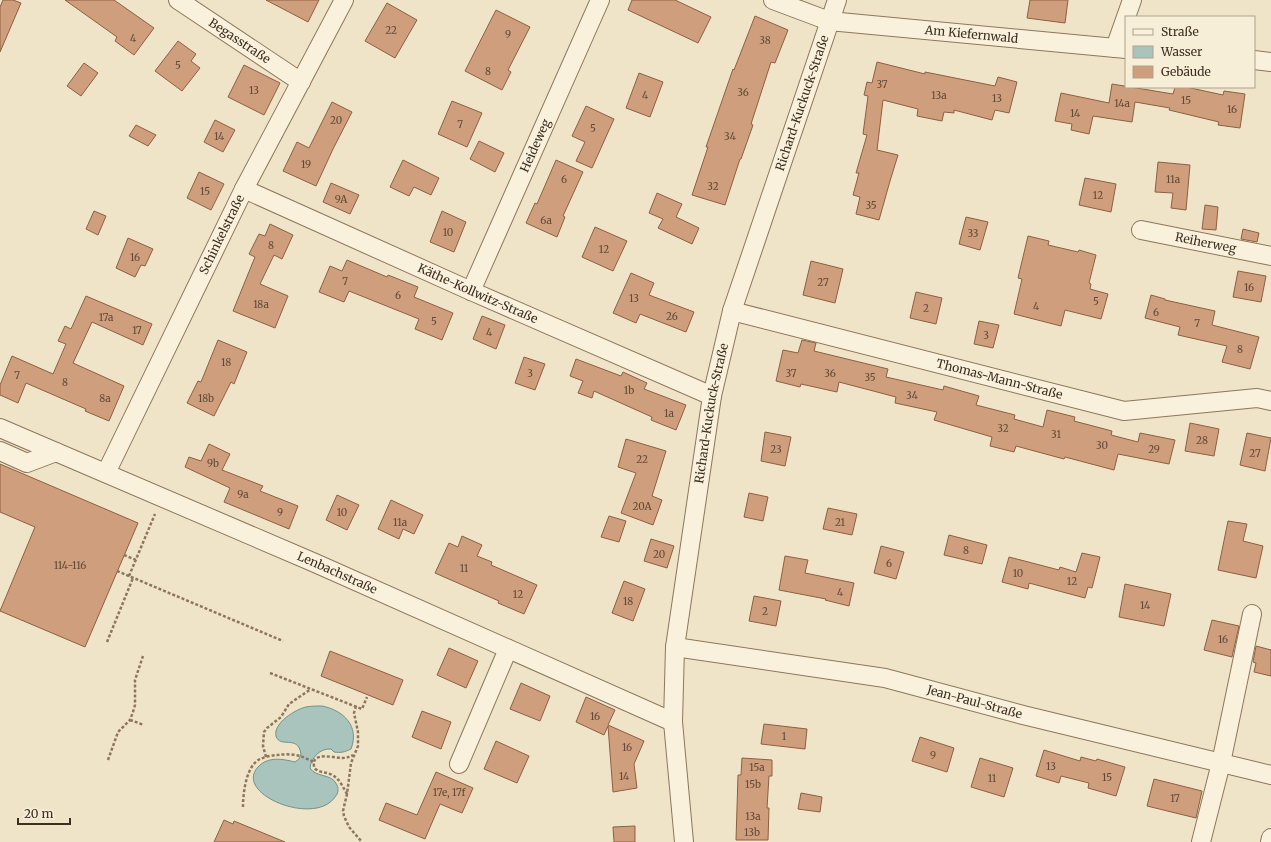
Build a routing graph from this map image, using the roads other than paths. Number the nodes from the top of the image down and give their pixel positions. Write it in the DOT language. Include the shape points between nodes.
graph roads {
  1 [pos="178,0"];
  2 [pos="344,0"];
  3 [pos="600,0"];
  4 [pos="773,0"];
  5 [pos="837,0"];
  6 [pos="1132,0"];
  7 [pos="1128,16"];
  8 [pos="829,21"];
  9 [pos="1125,28"];
  10 [pos="1120,48"];
  11 [pos="1255,60"];
  12 [pos="1271,62"];
  13 [pos="301,82"];
  14 [pos="244,189"];
  15 [pos="1141,230"];
  16 [pos="1271,256"];
  17 [pos="471,291"];
  18 [pos="732,311"];
  19 [pos="712,396"];
  20 [pos="1271,401"];
  21 [pos="0,428"];
  22 [pos="0,451"];
  23 [pos="56,452"];
  24 [pos="106,473"];
  25 [pos="1252,614"];
  26 [pos="675,647"];
  27 [pos="508,649"];
  28 [pos="673,722"];
  29 [pos="1221,763"];
  30 [pos="459,764"];
  31 [pos="1271,775"];
  32 [pos="1271,838"];
  33 [pos="684,842"];
  34 [pos="1201,842"];
  35 [pos="1270,842"];
  1 -- 13 [label="street, Begasstraße"];
  2 -- 13 [label="street, Schinkelstraße"];
  3 -- 17 [label="street, Heideweg"];
  4 -- 8 [label="street, Am Kiefernwald"];
  5 -- 8 [label="street, Richard-Kuckuck-Straße"];
  6 -- 7 [label="street, Am Kiefernwald"];
  8 -- 10 [label="street, Am Kiefernwald"];
  8 -- 18 [label="street, Richard-Kuckuck-Straße"];
  9 -- 10 [label="street, Am Kiefernwald"];
  11 -- 12 [label="street"];
  13 -- 14 [label="street, Schinkelstraße"];
  14 -- 17 [label="street, Käthe-Kollwitz-Straße"];
  14 -- 24 [label="street, Schinkelstraße"];
  15 -- 16 [label="street, Reiherweg"];
  17 -- 19 [label="street, Käthe-Kollwitz-Straße"];
  18 -- 19 [label="street, Richard-Kuckuck-Straße"];
  18 -- 20 [label="street, Thomas-Mann-Straße" via="1124,411 1257,398"];
  19 -- 26 [label="street, Richard-Kuckuck-Straße"];
  21 -- 23 [label="street, Lenbachstraße"];
  22 -- 23 [label="street" via="27,463"];
  23 -- 24 [label="street, Lenbachstraße"];
  24 -- 27 [label="street, Lenbachstraße"];
  25 -- 29 [label="street"];
  26 -- 28 [label="street, Richard-Kuckuck-Straße"];
  26 -- 29 [label="street, Jean-Paul-Straße" via="885,678 1023,715"];
  27 -- 28 [label="street, Lenbachstraße"];
  27 -- 30 [label="street"];
  28 -- 33 [label="street, Richard-Kuckuck-Straße"];
  29 -- 31 [label="street, Jean-Paul-Straße"];
  29 -- 34 [label="street"];
  32 -- 35 [label="street"];
}
